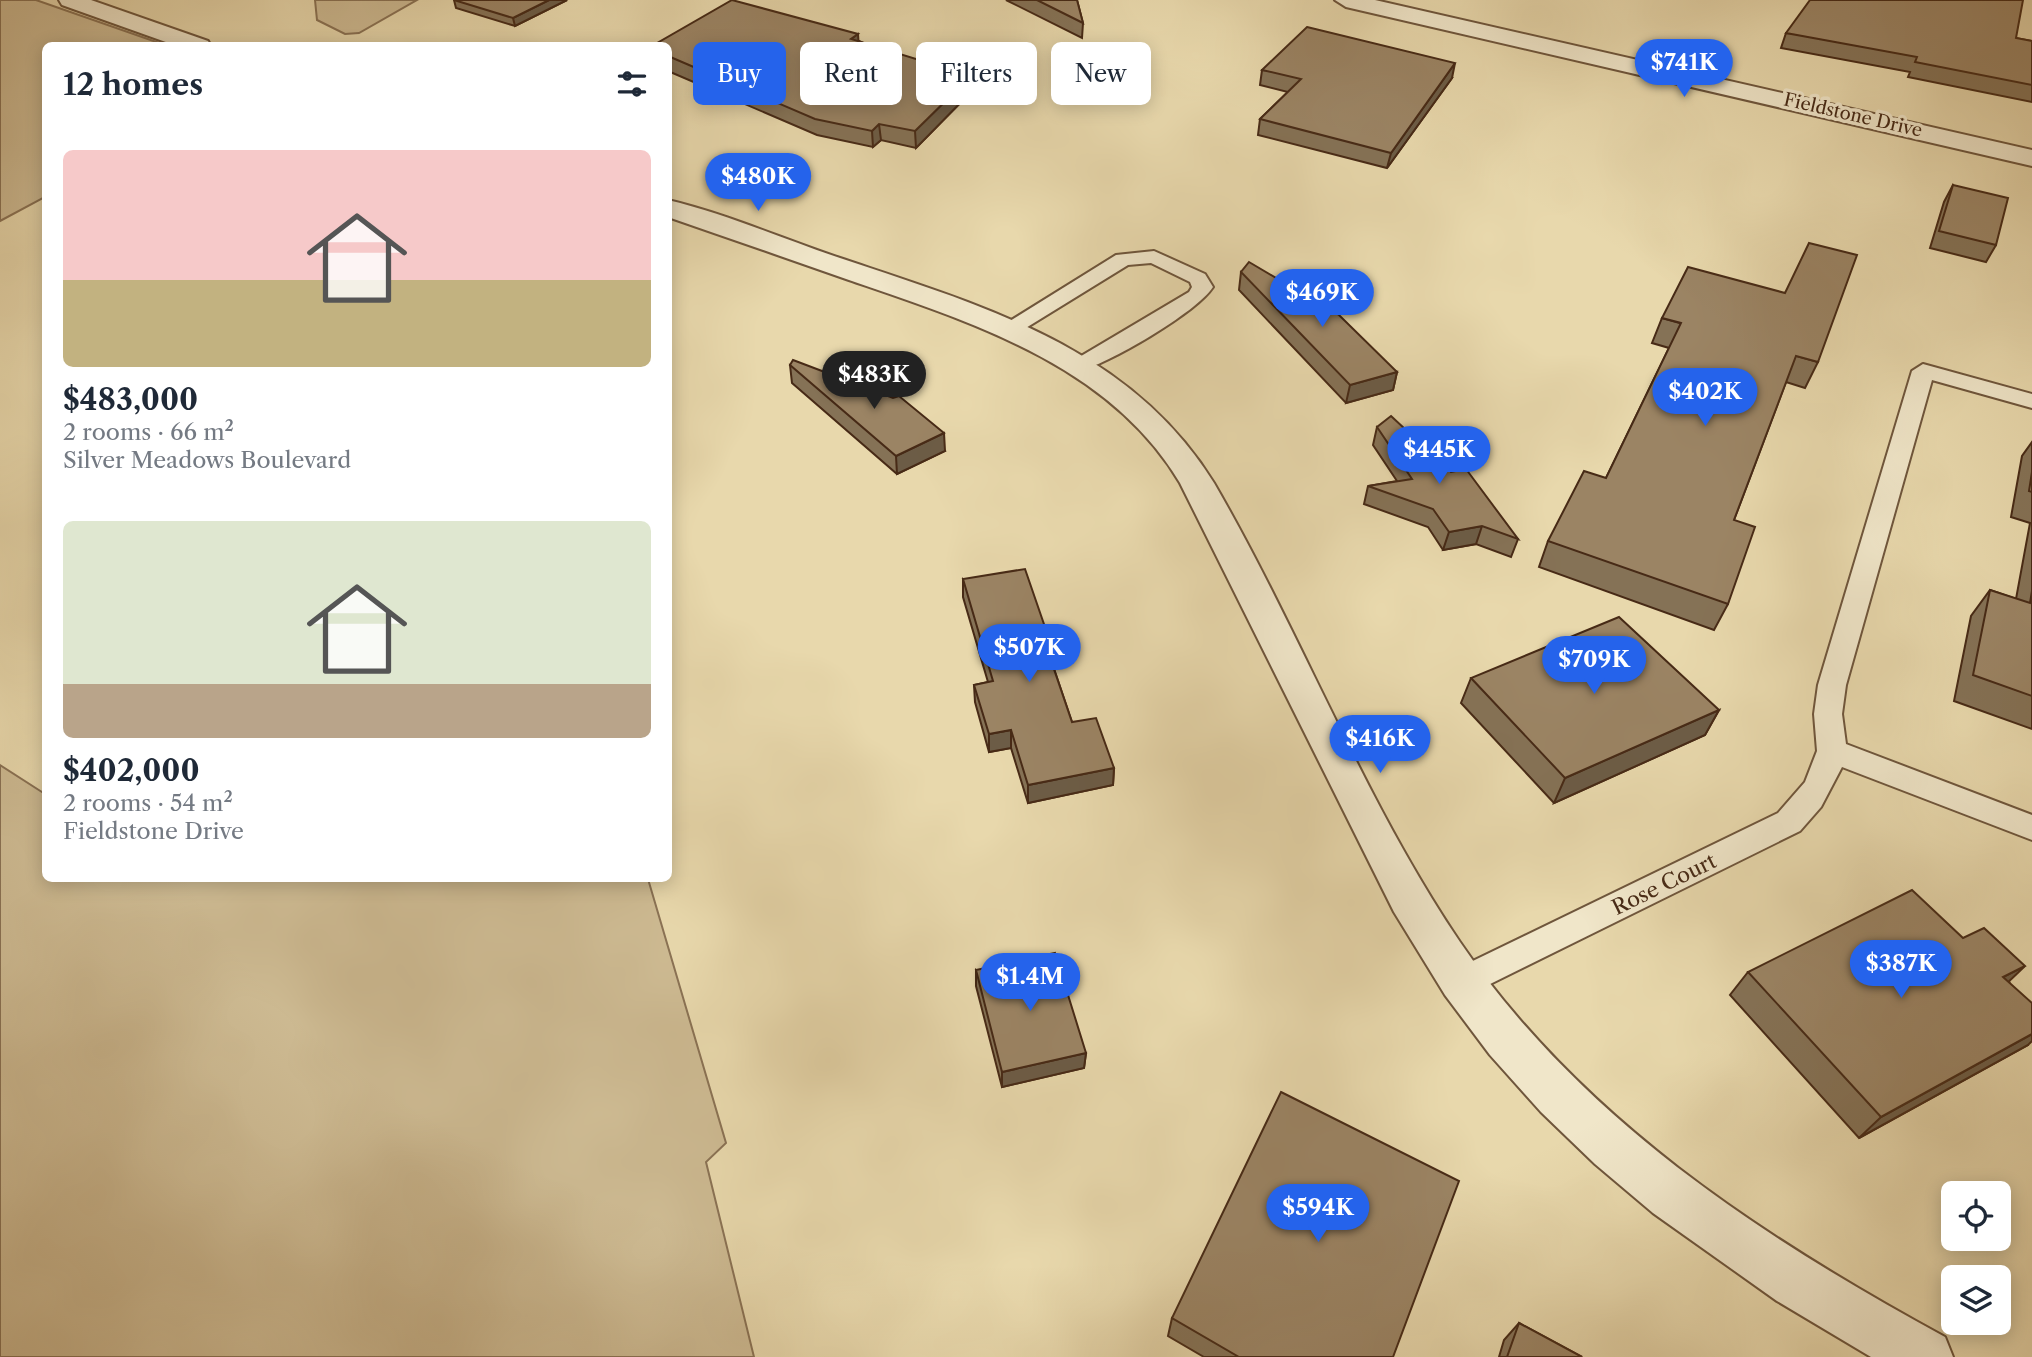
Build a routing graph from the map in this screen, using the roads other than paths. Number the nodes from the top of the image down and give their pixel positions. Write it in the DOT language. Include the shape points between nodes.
graph roads {
  1 [pos="70,0"];
  2 [pos="1346,0"];
  3 [pos="189,42"];
  4 [pos="2032,158"];
  5 [pos="672,209"];
  6 [pos="1008,329"];
  7 [pos="1077,365"];
  8 [pos="2032,401"];
  9 [pos="1832,751"];
  10 [pos="2032,828"];
  11 [pos="1462,982"];
  12 [pos="1925,1357"];
  1 -- 3 [label="street"];
  2 -- 4 [label="street, Fieldstone Drive"];
  5 -- 6 [label="street"];
  6 -- 7 [label="street"];
  6 -- 7 [label="lane" via="1123,259 1154,257 1198,278 1203,287 1196,296"];
  7 -- 11 [label="street" via="1143,415 1166,438 1196,482 1410,903"];
  8 -- 9 [label="lane, Rose Court" via="1923,371 1832,685 1828,714"];
  9 -- 10 [label="lane"];
  9 -- 11 [label="lane, Rose Court" via="1811,802 1789,822"];
  11 -- 12 [label="street" via="1578,1114 1646,1173 1731,1240 1815,1296"];
}
